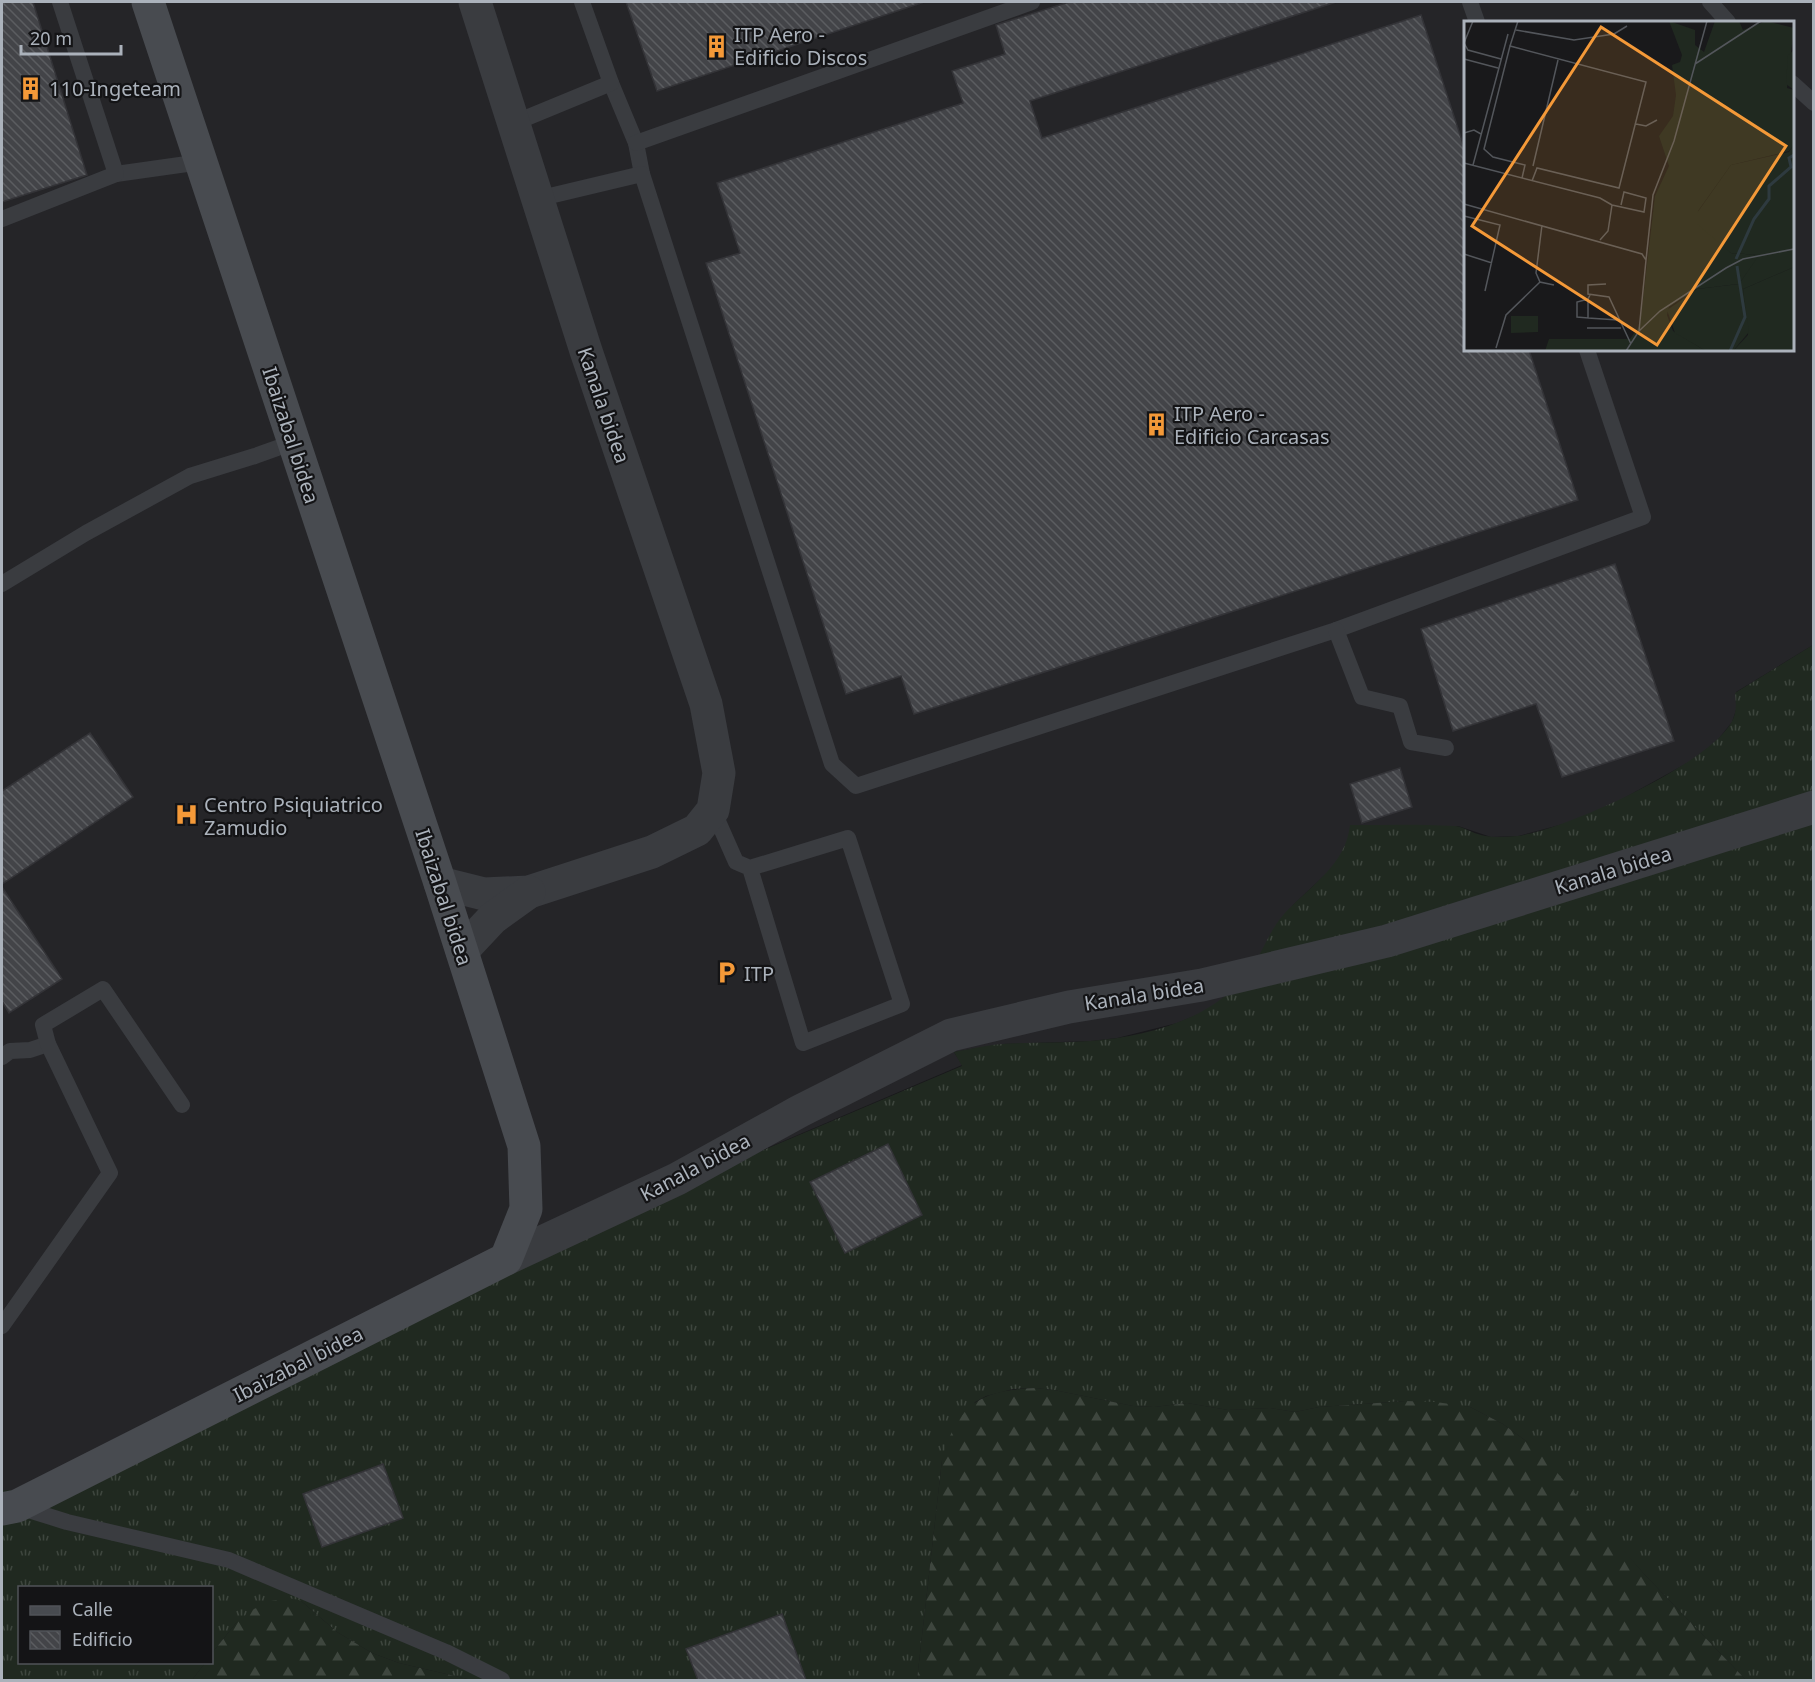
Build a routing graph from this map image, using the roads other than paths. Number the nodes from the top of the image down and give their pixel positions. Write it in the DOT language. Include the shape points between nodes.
graph roads {
  1 [pos="60,2"];
  2 [pos="148,2"];
  3 [pos="475,2"];
  4 [pos="582,2"];
  5 [pos="1032,2"];
  6 [pos="1470,2"];
  7 [pos="1710,2"];
  8 [pos="1477,21"];
  9 [pos="1727,21"];
  10 [pos="611,83"];
  11 [pos="1794,85"];
  12 [pos="1814,103"];
  13 [pos="514,123"];
  14 [pos="636,143"];
  15 [pos="201,162"];
  16 [pos="116,174"];
  17 [pos="642,174"];
  18 [pos="537,200"];
  19 [pos="2,219"];
  20 [pos="1587,351"];
  21 [pos="294,442"];
  22 [pos="2,584"];
  23 [pos="1336,630"];
  24 [pos="1446,748"];
  25 [pos="1814,807"];
  26 [pos="712,810"];
  27 [pos="750,868"];
  28 [pos="440,883"];
  29 [pos="529,892"];
  30 [pos="462,951"];
  31 [pos="48,1044"];
  32 [pos="4,1050"];
  33 [pos="182,1105"];
  34 [pos="506,1259"];
  35 [pos="2,1326"];
  36 [pos="9,1508"];
  37 [pos="502,1680"];
  1 -- 16 [label="lane"];
  2 -- 15 [label="street, Ibaizabal bidea"];
  3 -- 13 [label="street, Kanala bidea"];
  4 -- 10 [label="lane"];
  5 -- 14 [label="lane"];
  6 -- 8 [label="lane"];
  7 -- 9 [label="lane"];
  10 -- 13 [label="lane"];
  10 -- 14 [label="lane"];
  11 -- 12 [label="lane"];
  13 -- 18 [label="street, Kanala bidea"];
  14 -- 17 [label="lane"];
  15 -- 16 [label="lane"];
  15 -- 21 [label="street, Ibaizabal bidea"];
  16 -- 19 [label="lane"];
  17 -- 18 [label="lane"];
  17 -- 23 [label="lane" via="832,764 856,786"];
  18 -- 26 [label="street, Kanala bidea" via="706,704 720,773"];
  20 -- 23 [label="lane" via="1643,517"];
  21 -- 22 [label="lane" via="190,476"];
  21 -- 28 [label="street, Ibaizabal bidea"];
  23 -- 24 [label="lane" via="1362,697 1400,706 1411,742"];
  25 -- 34 [label="street, Kanala bidea" via="1387,941 1202,986 1069,1007 951,1035 676,1179"];
  26 -- 27 [label="lane" via="736,862"];
  26 -- 29 [label="street" via="697,830 652,852"];
  27 -- 27 [label="lane" via="803,1043 902,1004 848,838"];
  28 -- 29 [label="street" via="484,894"];
  28 -- 30 [label="street, Ibaizabal bidea"];
  29 -- 30 [label="street" via="493,918"];
  30 -- 34 [label="street, Ibaizabal bidea" via="524,1146 526,1209"];
  31 -- 32 [label="lane" via="30,1050"];
  31 -- 33 [label="lane" via="43,1025 103,989"];
  31 -- 35 [label="lane" via="110,1173"];
  34 -- 36 [label="street, Ibaizabal bidea"];
  36 -- 37 [label="lane" via="229,1560 446,1652"];
}
